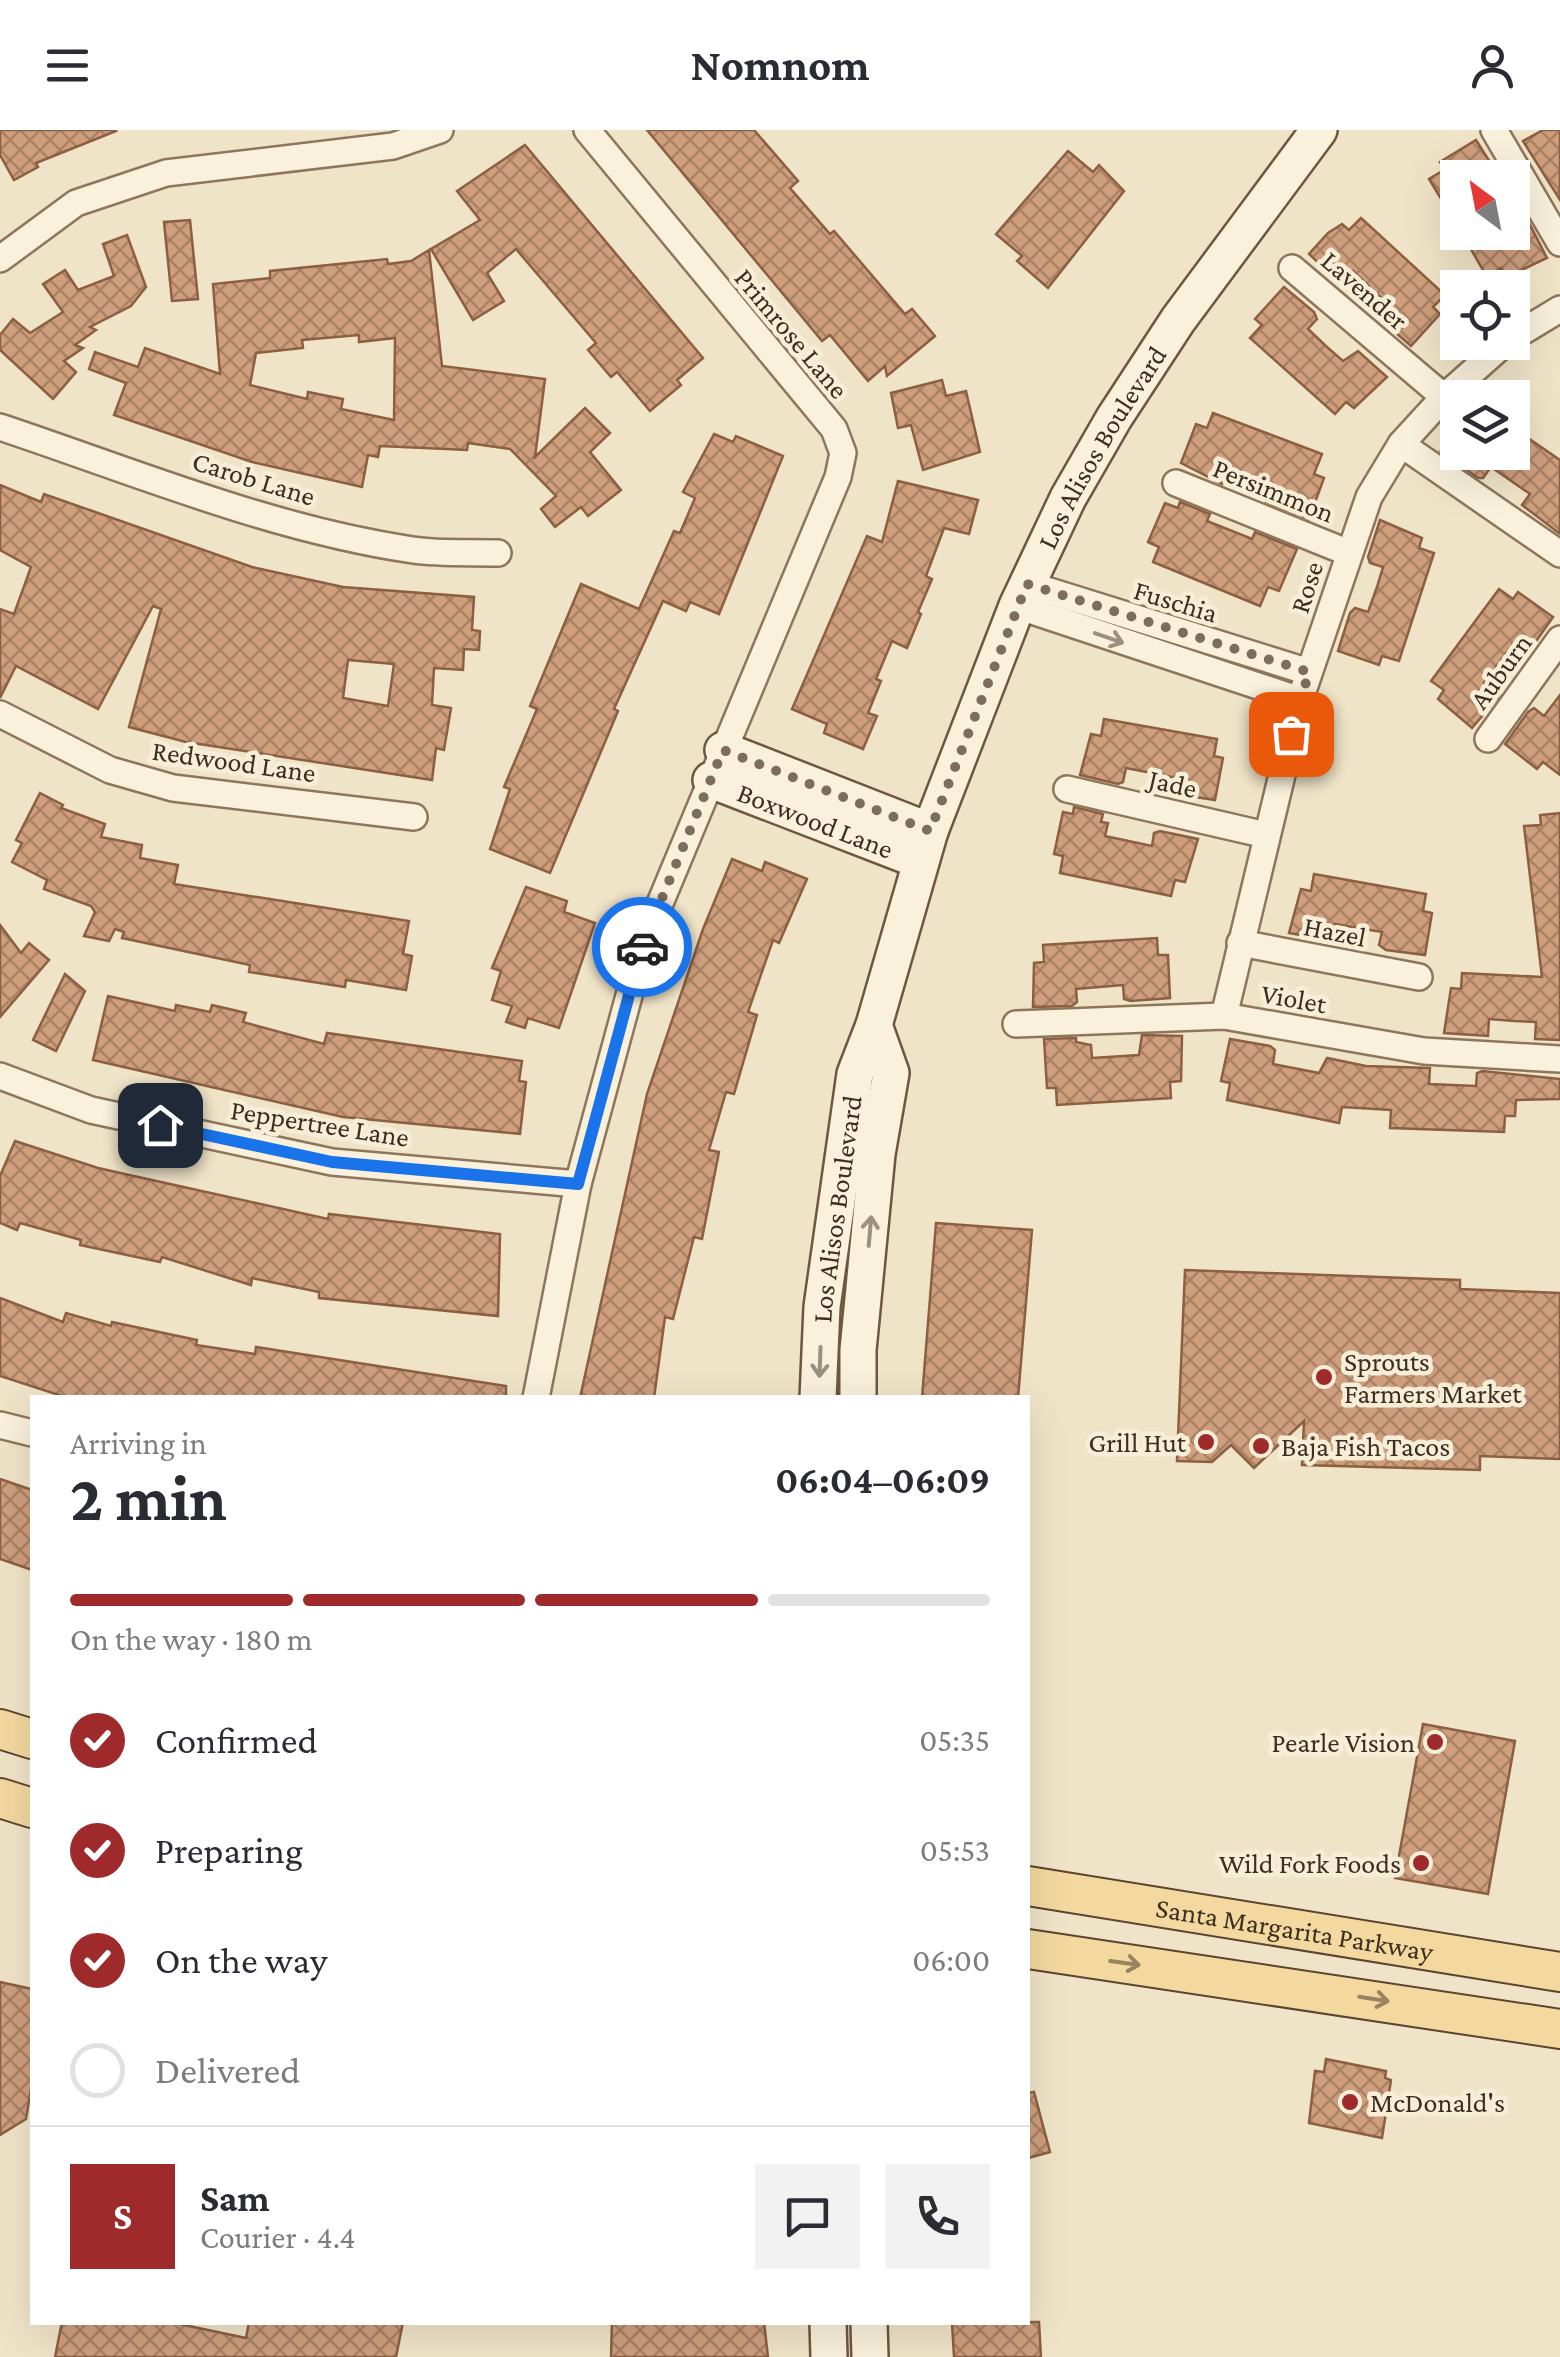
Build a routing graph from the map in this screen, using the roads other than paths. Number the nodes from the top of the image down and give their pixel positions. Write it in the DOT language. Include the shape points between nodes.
graph roads {
  1 [pos="440,130"];
  2 [pos="587,130"];
  3 [pos="1320,130"];
  4 [pos="1494,130"];
  5 [pos="1560,242"];
  6 [pos="0,258"];
  7 [pos="1292,268"];
  8 [pos="1560,309"];
  9 [pos="1530,327"];
  10 [pos="1486,360"];
  11 [pos="1463,380"];
  12 [pos="1440,394"];
  13 [pos="1440,401"];
  14 [pos="0,427"];
  15 [pos="1402,444"];
  16 [pos="1176,482"];
  17 [pos="498,553"];
  18 [pos="1349,553"];
  19 [pos="1560,554"];
  20 [pos="1022,595"];
  21 [pos="1560,639"];
  22 [pos="1309,672"];
  23 [pos="1300,700"];
  24 [pos="0,714"];
  25 [pos="1488,739"];
  26 [pos="716,766"];
  27 [pos="1067,789"];
  28 [pos="414,818"];
  29 [pos="1266,835"];
  30 [pos="926,846"];
  31 [pos="1240,943"];
  32 [pos="1418,977"];
  33 [pos="1224,1016"];
  34 [pos="1016,1024"];
  35 [pos="874,1025"];
  36 [pos="1560,1060"];
  37 [pos="0,1076"];
  38 [pos="578,1184"];
  39 [pos="537,1395"];
  40 [pos="818,1395"];
  41 [pos="858,1395"];
  42 [pos="0,1426"];
  43 [pos="30,1433"];
  44 [pos="0,1729"];
  45 [pos="30,1738"];
  46 [pos="0,1798"];
  47 [pos="30,1807"];
  48 [pos="1030,1886"];
  49 [pos="1030,1949"];
  50 [pos="1560,1972"];
  51 [pos="1560,2029"];
  52 [pos="828,2325"];
  53 [pos="869,2325"];
  54 [pos="829,2357"];
  55 [pos="870,2357"];
  1 -- 6 [label="street" via="393,146 166,172 76,202"];
  2 -- 26 [label="street, Primrose Lane" via="834,430 843,453"];
  3 -- 20 [label="main road, Los Alisos Boulevard" via="1114,418"];
  4 -- 5 [label="street"];
  7 -- 12 [label="street, Lavender"];
  8 -- 9 [label="street"];
  10 -- 11 [label="street, Rose"];
  13 -- 15 [label="street, Rose"];
  14 -- 17 [label="street, Carob Lane" via="352,538 416,551"];
  15 -- 18 [label="street, Rose" via="1369,497"];
  15 -- 19 [label="street"];
  16 -- 18 [label="street, Persimmon"];
  18 -- 22 [label="street, Rose"];
  20 -- 22 [label="street, Fuschia"];
  20 -- 23 [label="street, Fuschia, one-way"];
  20 -- 30 [label="main road, Los Alisos Boulevard"];
  21 -- 25 [label="street, Auburn"];
  22 -- 23 [label="street, Rose"];
  23 -- 29 [label="street, Rose"];
  24 -- 28 [label="street, Redwood Lane" via="110,770 173,788"];
  26 -- 30 [label="main road, Boxwood Lane"];
  26 -- 38 [label="street" via="643,944"];
  27 -- 29 [label="street, Jade"];
  29 -- 31 [label="street, Rose"];
  30 -- 35 [label="main road, Los Alisos Boulevard"];
  31 -- 32 [label="street, Hazel"];
  31 -- 33 [label="street, Rose"];
  33 -- 34 [label="street, Violet"];
  33 -- 36 [label="street, Violet" via="1424,1051"];
  35 -- 40 [label="main road, Los Alisos Boulevard, one-way" via="855,1074 822,1307"];
  41 -- 35 [label="main road, Los Alisos Boulevard, one-way" via="877,1154 892,1074"];
  37 -- 38 [label="street, Peppertree Lane" via="91,1110 332,1162"];
  38 -- 39 [label="street"];
  42 -- 43 [label="street"];
  44 -- 45 [label="main road"];
  46 -- 47 [label="main road"];
  48 -- 50 [label="main road, Santa Margarita Parkway"];
  49 -- 51 [label="main road, Santa Margarita Parkway, one-way"];
  52 -- 54 [label="main road"];
  53 -- 55 [label="main road"];
}
